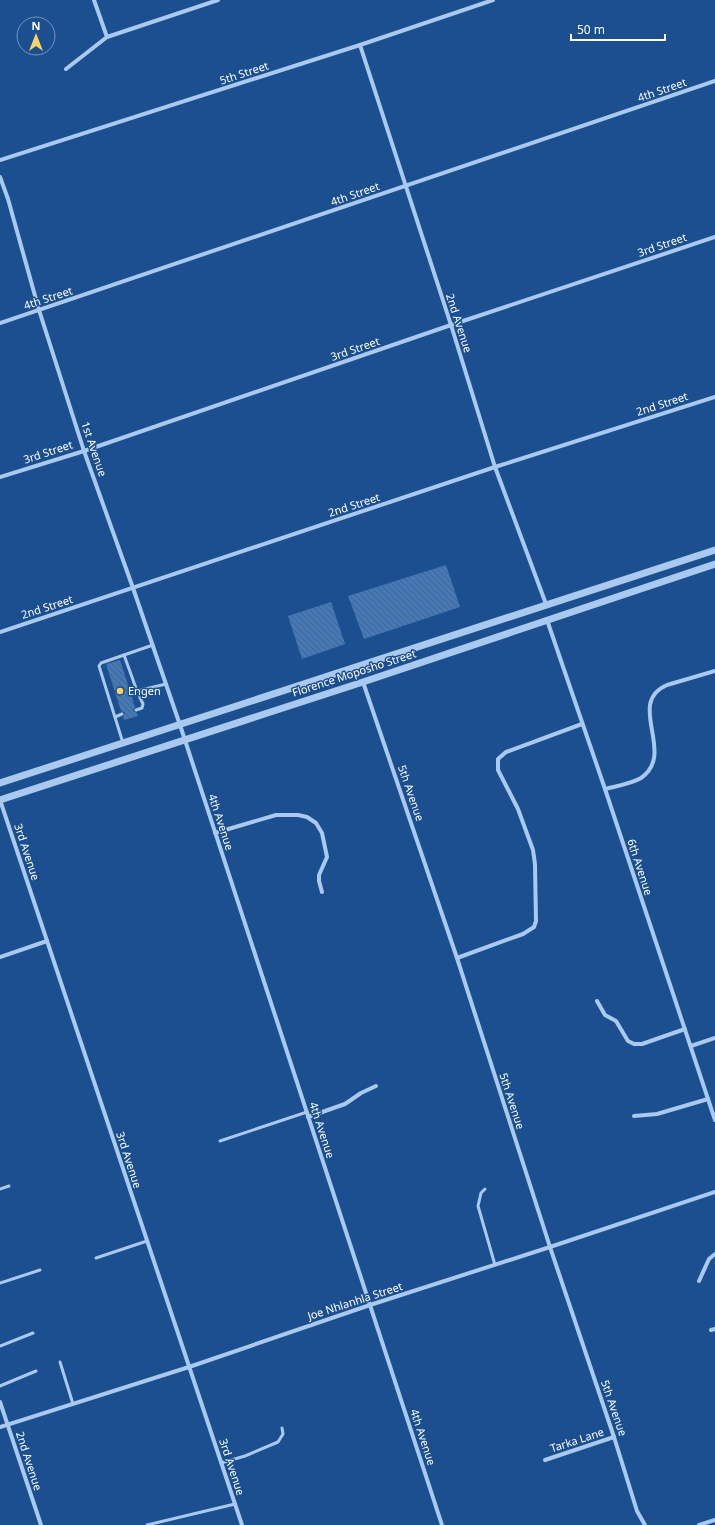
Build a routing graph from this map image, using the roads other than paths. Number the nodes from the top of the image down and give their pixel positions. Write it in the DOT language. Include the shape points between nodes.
graph roads {
  1 [pos="94,0"];
  2 [pos="218,0"];
  3 [pos="493,0"];
  4 [pos="107,37"];
  5 [pos="360,45"];
  6 [pos="66,69"];
  7 [pos="715,81"];
  8 [pos="0,160"];
  9 [pos="0,177"];
  10 [pos="405,186"];
  11 [pos="715,237"];
  12 [pos="40,310"];
  13 [pos="0,323"];
  14 [pos="451,325"];
  15 [pos="715,397"];
  16 [pos="84,450"];
  17 [pos="495,467"];
  18 [pos="0,477"];
  19 [pos="715,550"];
  20 [pos="715,564"];
  21 [pos="133,588"];
  22 [pos="546,604"];
  23 [pos="547,620"];
  24 [pos="0,632"];
  25 [pos="153,645"];
  26 [pos="124,655"];
  27 [pos="715,671"];
  28 [pos="364,682"];
  29 [pos="166,684"];
  30 [pos="137,691"];
  31 [pos="136,710"];
  32 [pos="122,714"];
  33 [pos="115,717"];
  34 [pos="582,724"];
  35 [pos="180,725"];
  36 [pos="184,740"];
  37 [pos="123,743"];
  38 [pos="0,783"];
  39 [pos="605,789"];
  40 [pos="0,800"];
  41 [pos="215,833"];
  42 [pos="322,892"];
  43 [pos="47,941"];
  44 [pos="0,957"];
  45 [pos="457,958"];
  46 [pos="598,1001"];
  47 [pos="685,1029"];
  48 [pos="715,1038"];
  49 [pos="691,1046"];
  50 [pos="376,1086"];
  51 [pos="708,1099"];
  52 [pos="307,1112"];
  53 [pos="634,1116"];
  54 [pos="308,1117"];
  55 [pos="715,1120"];
  56 [pos="220,1141"];
  57 [pos="9,1186"];
  58 [pos="0,1189"];
  59 [pos="485,1189"];
  60 [pos="715,1192"];
  61 [pos="147,1241"];
  62 [pos="550,1247"];
  63 [pos="715,1254"];
  64 [pos="96,1258"];
  65 [pos="495,1265"];
  66 [pos="40,1270"];
  67 [pos="699,1281"];
  68 [pos="0,1283"];
  69 [pos="370,1305"];
  70 [pos="33,1333"];
  71 [pos="0,1346"];
  72 [pos="60,1362"];
  73 [pos="189,1367"];
  74 [pos="36,1371"];
  75 [pos="0,1386"];
  76 [pos="0,1402"];
  77 [pos="73,1404"];
  78 [pos="8,1424"];
  79 [pos="0,1427"];
  80 [pos="282,1428"];
  81 [pos="614,1437"];
  82 [pos="545,1460"];
  83 [pos="221,1463"];
  84 [pos="234,1504"];
  85 [pos="715,1520"];
  86 [pos="41,1525"];
  87 [pos="147,1525"];
  88 [pos="242,1525"];
  89 [pos="442,1525"];
  90 [pos="645,1525"];
  91 [pos="700,1525"];
  1 -- 4 [label="street"];
  2 -- 4 [label="street"];
  3 -- 5 [label="street, 5th Street"];
  4 -- 6 [label="street"];
  5 -- 8 [label="street, 5th Street"];
  5 -- 10 [label="street, 2nd Avenue"];
  7 -- 10 [label="street, 4th Street"];
  9 -- 12 [label="street, 1st Avenue"];
  10 -- 12 [label="street, 4th Street"];
  10 -- 14 [label="street, 2nd Avenue"];
  11 -- 14 [label="street, 3rd Street"];
  12 -- 13 [label="street, 4th Street"];
  12 -- 16 [label="street, 1st Avenue"];
  14 -- 16 [label="street, 3rd Street"];
  14 -- 17 [label="street, 2nd Avenue"];
  15 -- 17 [label="street, 2nd Street"];
  16 -- 18 [label="street, 3rd Street"];
  16 -- 21 [label="street, 1st Avenue"];
  17 -- 21 [label="street, 2nd Street"];
  17 -- 22 [label="street, 2nd Avenue"];
  19 -- 22 [label="street, Florence Moposho Street"];
  20 -- 23 [label="street, Florence Moposho Street"];
  21 -- 24 [label="street, 2nd Street"];
  21 -- 25 [label="street, 1st Avenue"];
  22 -- 35 [label="street, Florence Moposho Street"];
  23 -- 28 [label="street, Florence Moposho Street"];
  23 -- 34 [label="street, 6th Avenue"];
  25 -- 26 [label="lane"];
  25 -- 29 [label="street, 1st Avenue"];
  26 -- 30 [label="lane"];
  26 -- 33 [label="lane" via="99,666"];
  27 -- 39 [label="street" via="667,685 654,694 649,706 656,749 651,765 642,777"];
  28 -- 36 [label="street, Florence Moposho Street"];
  28 -- 45 [label="street, 5th Avenue"];
  29 -- 30 [label="lane"];
  29 -- 35 [label="street, 1st Avenue"];
  30 -- 31 [label="lane" via="143,704 142,708"];
  32 -- 33 [label="lane"];
  33 -- 37 [label="lane"];
  34 -- 39 [label="street, 6th Avenue"];
  34 -- 45 [label="street" via="506,752 498,759 498,770 518,809 533,850 536,921 534,926 523,934"];
  35 -- 36 [label="street, 4th Avenue"];
  35 -- 37 [label="street, Florence Moposho Street"];
  36 -- 40 [label="street, Florence Moposho Street"];
  36 -- 41 [label="street, 4th Avenue"];
  37 -- 38 [label="street, Florence Moposho Street"];
  39 -- 47 [label="street, 6th Avenue"];
  40 -- 43 [label="street, 3rd Avenue"];
  41 -- 42 [label="street" via="276,815 298,815 307,818 316,823 322,833 327,857 319,876"];
  41 -- 52 [label="street, 4th Avenue"];
  43 -- 44 [label="street"];
  43 -- 61 [label="street, 3rd Avenue"];
  45 -- 62 [label="street, 5th Avenue"];
  46 -- 47 [label="street" via="605,1014 616,1021 628,1041 634,1044 642,1044"];
  47 -- 49 [label="street, 6th Avenue"];
  48 -- 49 [label="street"];
  49 -- 51 [label="street, 6th Avenue"];
  50 -- 54 [label="street" via="361,1092 345,1104"];
  51 -- 53 [label="street" via="657,1114"];
  51 -- 55 [label="street, 6th Avenue"];
  52 -- 54 [label="street, 4th Avenue"];
  52 -- 56 [label="lane"];
  54 -- 69 [label="street, 4th Avenue"];
  57 -- 58 [label="lane"];
  59 -- 65 [label="lane" via="481,1193 478,1206"];
  60 -- 62 [label="street, Joe Nhlanhla Street"];
  61 -- 64 [label="lane"];
  61 -- 73 [label="street, 3rd Avenue"];
  62 -- 65 [label="street, Joe Nhlanhla Street"];
  62 -- 81 [label="street, 5th Avenue"];
  63 -- 67 [label="street" via="709,1259"];
  65 -- 69 [label="street, Joe Nhlanhla Street"];
  66 -- 68 [label="lane"];
  69 -- 73 [label="street, Joe Nhlanhla Street"];
  69 -- 89 [label="street, 4th Avenue"];
  70 -- 71 [label="lane"];
  72 -- 77 [label="lane"];
  73 -- 77 [label="street, Joe Nhlanhla Street"];
  73 -- 83 [label="street, 3rd Avenue"];
  74 -- 75 [label="lane"];
  76 -- 78 [label="street, 2nd Avenue"];
  77 -- 78 [label="street, Joe Nhlanhla Street"];
  78 -- 79 [label="street, Joe Nhlanhla Street"];
  78 -- 86 [label="street, 2nd Avenue"];
  80 -- 83 [label="lane" via="283,1434 278,1442"];
  81 -- 82 [label="street, Tarka Lane"];
  81 -- 90 [label="street, 5th Avenue" via="637,1511"];
  83 -- 84 [label="street, 3rd Avenue"];
  84 -- 87 [label="lane"];
  84 -- 88 [label="street, 3rd Avenue"];
  85 -- 91 [label="street"];
}
